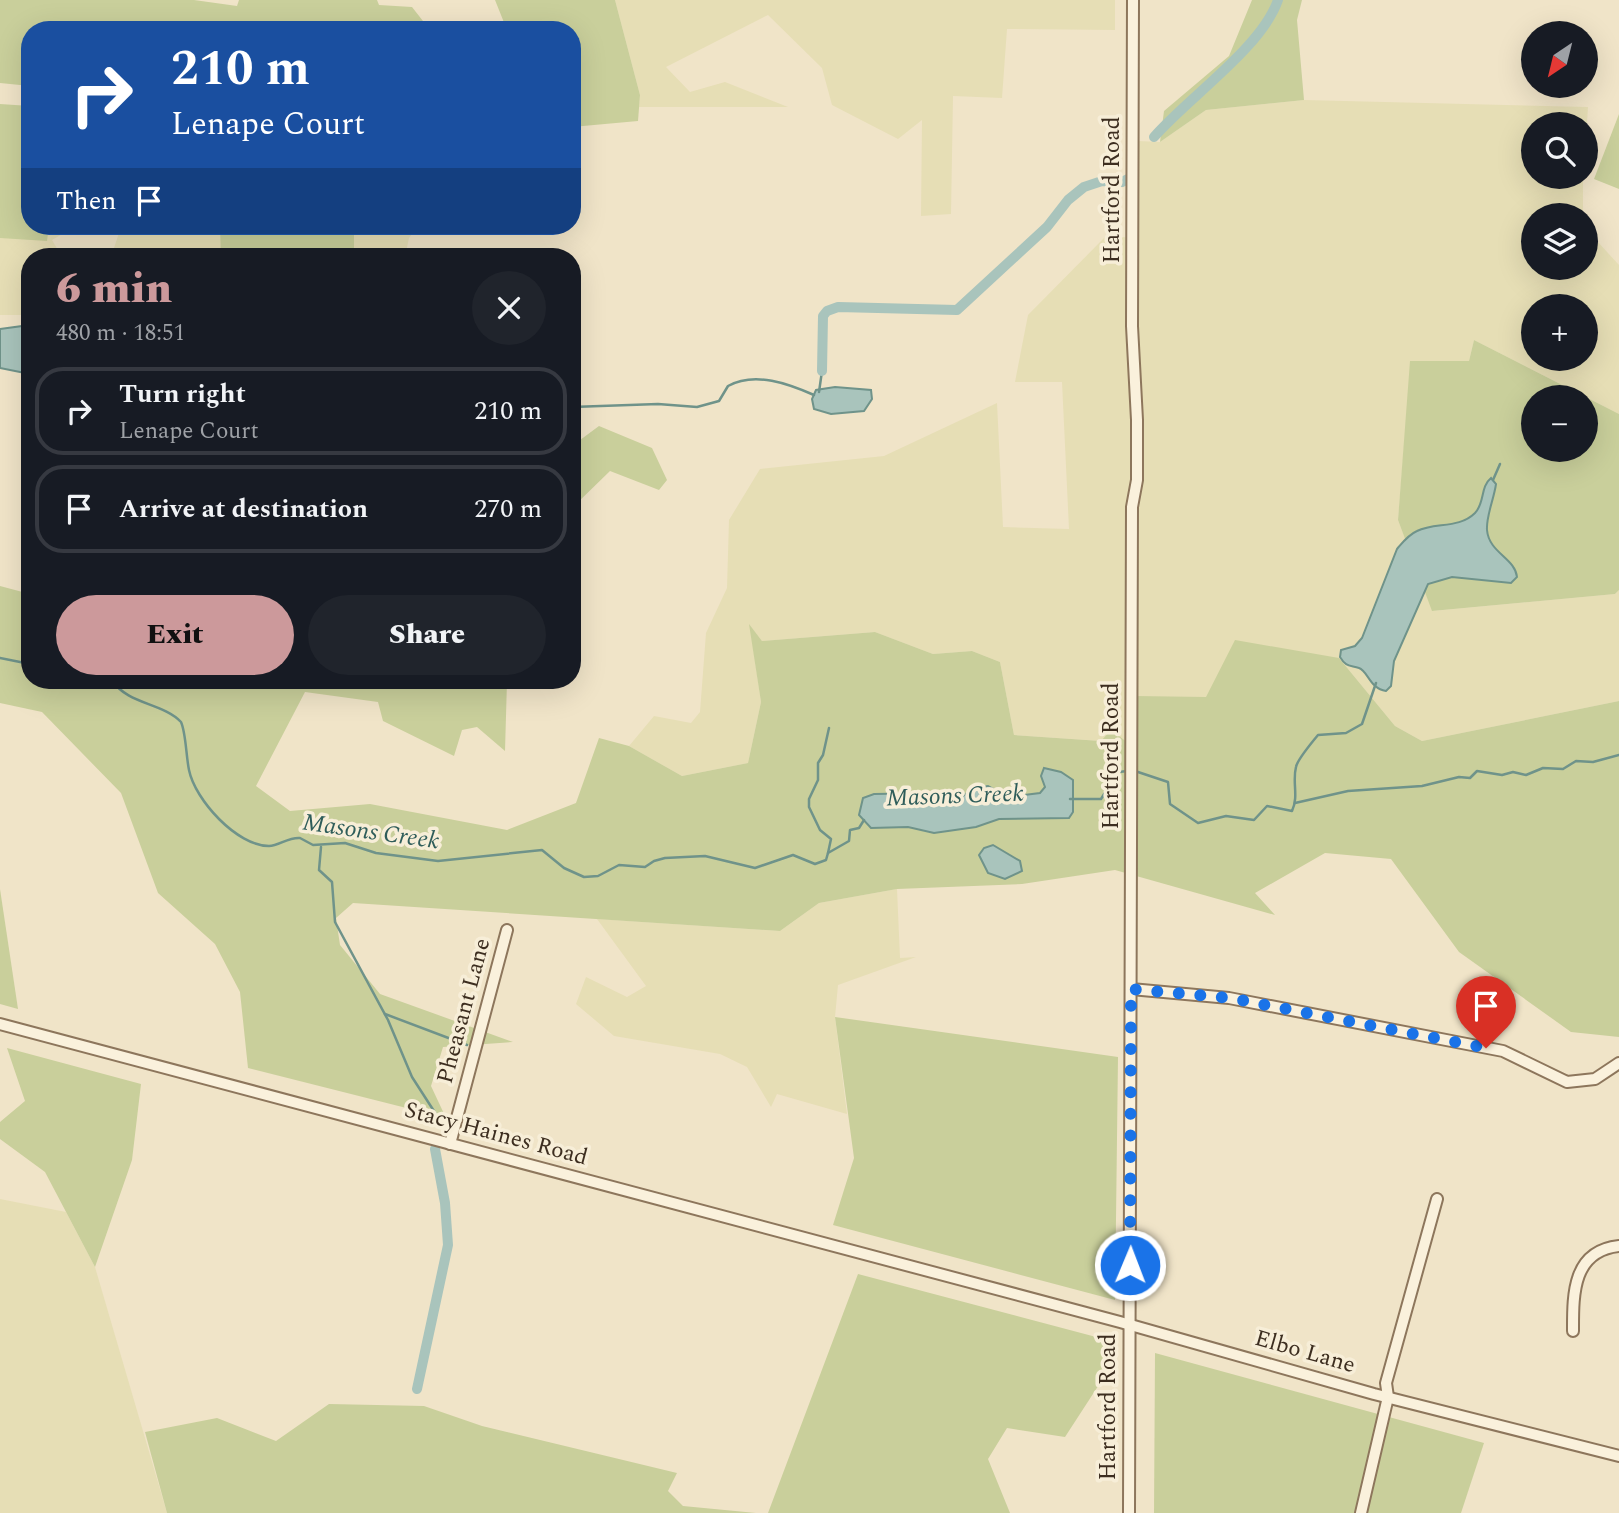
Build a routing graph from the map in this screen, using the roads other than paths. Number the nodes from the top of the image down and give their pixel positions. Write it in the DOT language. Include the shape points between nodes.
graph roads {
  1 [pos="1133,0"];
  2 [pos="507,930"];
  3 [pos="1131,989"];
  4 [pos="0,1024"];
  5 [pos="1619,1063"];
  6 [pos="450,1144"];
  7 [pos="1437,1199"];
  8 [pos="1619,1246"];
  9 [pos="981,1286"];
  10 [pos="1130,1326"];
  11 [pos="1573,1331"];
  12 [pos="1388,1397"];
  13 [pos="1619,1456"];
  14 [pos="1129,1513"];
  15 [pos="1361,1513"];
  1 -- 3 [label="street, Hartford Road" via="1132,326 1137,419 1132,508"];
  2 -- 6 [label="street, Pheasant Lane"];
  3 -- 5 [label="street" via="1230,998 1481,1046 1510,1053 1567,1082 1595,1079"];
  3 -- 10 [label="street, Hartford Road"];
  4 -- 6 [label="street, Stacy Haines Road"];
  6 -- 9 [label="street, Stacy Haines Road"];
  7 -- 12 [label="street" via="1387,1383"];
  8 -- 11 [label="street" via="1600,1252 1579,1274 1573,1290"];
  9 -- 10 [label="street, Elbo Lane"];
  10 -- 12 [label="street, Elbo Lane"];
  10 -- 14 [label="street, Hartford Road"];
  12 -- 13 [label="street, Elbo Lane"];
  12 -- 15 [label="street"];
}
